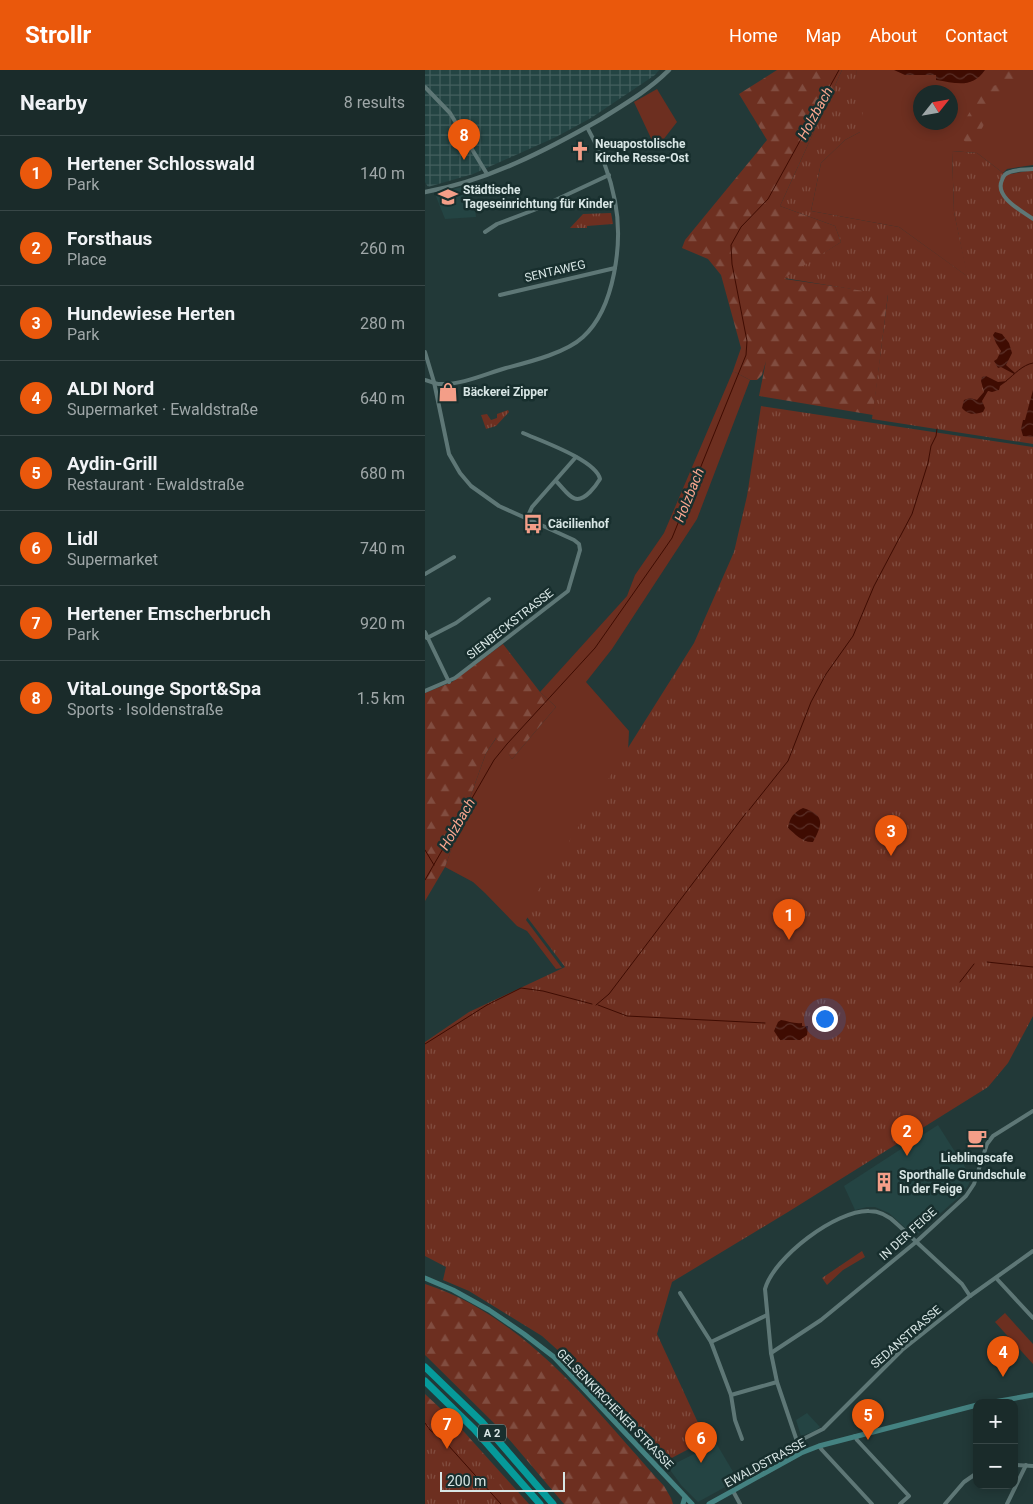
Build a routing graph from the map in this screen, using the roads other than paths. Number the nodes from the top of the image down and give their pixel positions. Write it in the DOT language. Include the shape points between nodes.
graph roads {
  1 [pos="669,70"];
  2 [pos="425,87"];
  3 [pos="587,127"];
  4 [pos="1033,169"];
  5 [pos="487,174"];
  6 [pos="609,175"];
  7 [pos="425,192"];
  8 [pos="1033,220"];
  9 [pos="485,232"];
  10 [pos="615,268"];
  11 [pos="500,295"];
  12 [pos="425,352"];
  13 [pos="425,380"];
  14 [pos="434,382"];
  15 [pos="523,433"];
  16 [pos="576,457"];
  17 [pos="556,481"];
  18 [pos="527,518"];
  19 [pos="454,556"];
  20 [pos="425,574"];
  21 [pos="489,599"];
  22 [pos="425,632"];
  23 [pos="427,638"];
  24 [pos="449,682"];
  25 [pos="425,690"];
  26 [pos="1033,1111"];
  27 [pos="916,1242"];
  28 [pos="1033,1251"];
  29 [pos="425,1278"];
  30 [pos="996,1278"];
  31 [pos="680,1294"];
  32 [pos="970,1296"];
  33 [pos="767,1315"];
  34 [pos="1033,1318"];
  35 [pos="711,1342"];
  36 [pos="771,1353"];
  37 [pos="425,1366"];
  38 [pos="425,1381"];
  39 [pos="777,1382"];
  40 [pos="731,1395"];
  41 [pos="1033,1395"];
  42 [pos="1010,1399"];
  43 [pos="973,1406"];
  44 [pos="855,1436"];
  45 [pos="742,1439"];
  46 [pos="797,1442"];
  47 [pos="819,1446"];
  48 [pos="801,1453"];
  49 [pos="1018,1465"];
  50 [pos="1025,1465"];
  51 [pos="1033,1466"];
  52 [pos="973,1476"];
  53 [pos="733,1491"];
  54 [pos="685,1497"];
  55 [pos="540,1504"];
  56 [pos="553,1504"];
  57 [pos="683,1504"];
  58 [pos="692,1504"];
  59 [pos="709,1504"];
  60 [pos="740,1504"];
  61 [pos="871,1504"];
  62 [pos="900,1504"];
  63 [pos="945,1504"];
  64 [pos="1007,1504"];
  1 -- 3 [label="street" via="649,88"];
  2 -- 5 [label="street" via="455,120"];
  3 -- 5 [label="street"];
  3 -- 6 [label="street"];
  4 -- 8 [label="street" via="1008,173 1000,185 1009,202"];
  5 -- 7 [label="street"];
  6 -- 9 [label="street"];
  6 -- 10 [label="street" via="617,212"];
  10 -- 11 [label="street, SENTAWEG"];
  10 -- 14 [label="street" via="604,308 595,325 582,338 521,365 467,380"];
  12 -- 14 [label="street"];
  13 -- 14 [label="street"];
  14 -- 18 [label="street" via="449,454 460,473 483,496"];
  15 -- 16 [label="street"];
  16 -- 17 [label="street"];
  16 -- 17 [label="street" via="599,474 598,483 579,500"];
  17 -- 18 [label="street" via="532,507"];
  18 -- 24 [label="street, SIENBECKSTRASSE" via="579,544 568,591"];
  19 -- 20 [label="street"];
  21 -- 23 [label="street" via="456,623"];
  22 -- 23 [label="street"];
  23 -- 24 [label="street"];
  24 -- 25 [label="street, SIENBECKSTRASSE"];
  26 -- 27 [label="street, IN DER FEIGE" via="993,1136 987,1144 971,1190"];
  27 -- 32 [label="street" via="962,1284"];
  27 -- 33 [label="street" via="892,1219 878,1212 859,1212 834,1222 803,1242 774,1270 765,1289"];
  27 -- 36 [label="street, IN DER FEIGE" via="821,1320"];
  28 -- 30 [label="street, SEDANSTRASSE"];
  29 -- 54 [label="main road, GELSENKIRCHENER STRASSE" via="489,1310 554,1358"];
  30 -- 32 [label="street, SEDANSTRASSE"];
  30 -- 34 [label="street"];
  31 -- 35 [label="street"];
  32 -- 46 [label="street, SEDANSTRASSE" via="902,1350 823,1429"];
  33 -- 35 [label="street"];
  33 -- 36 [label="street"];
  35 -- 40 [label="street"];
  36 -- 39 [label="street"];
  37 -- 56 [label="highway, A 2" via="482,1422"];
  38 -- 55 [label="highway, A 2" via="480,1435"];
  39 -- 40 [label="street"];
  39 -- 46 [label="street"];
  40 -- 45 [label="street"];
  41 -- 42 [label="main road"];
  43 -- 44 [label="main road, EWALDSTRASSE"];
  44 -- 47 [label="main road, EWALDSTRASSE"];
  44 -- 62 [label="street" via="909,1496"];
  46 -- 48 [label="street"];
  47 -- 48 [label="main road, EWALDSTRASSE"];
  47 -- 61 [label="street"];
  48 -- 53 [label="main road, EWALDSTRASSE"];
  49 -- 50 [label="street"];
  50 -- 51 [label="street"];
  50 -- 64 [label="street"];
  52 -- 63 [label="street"];
  53 -- 59 [label="main road, EWALDSTRASSE"];
  53 -- 60 [label="street"];
  54 -- 57 [label="main road"];
  54 -- 58 [label="main road, GELSENKIRCHENER STRASSE"];
}
